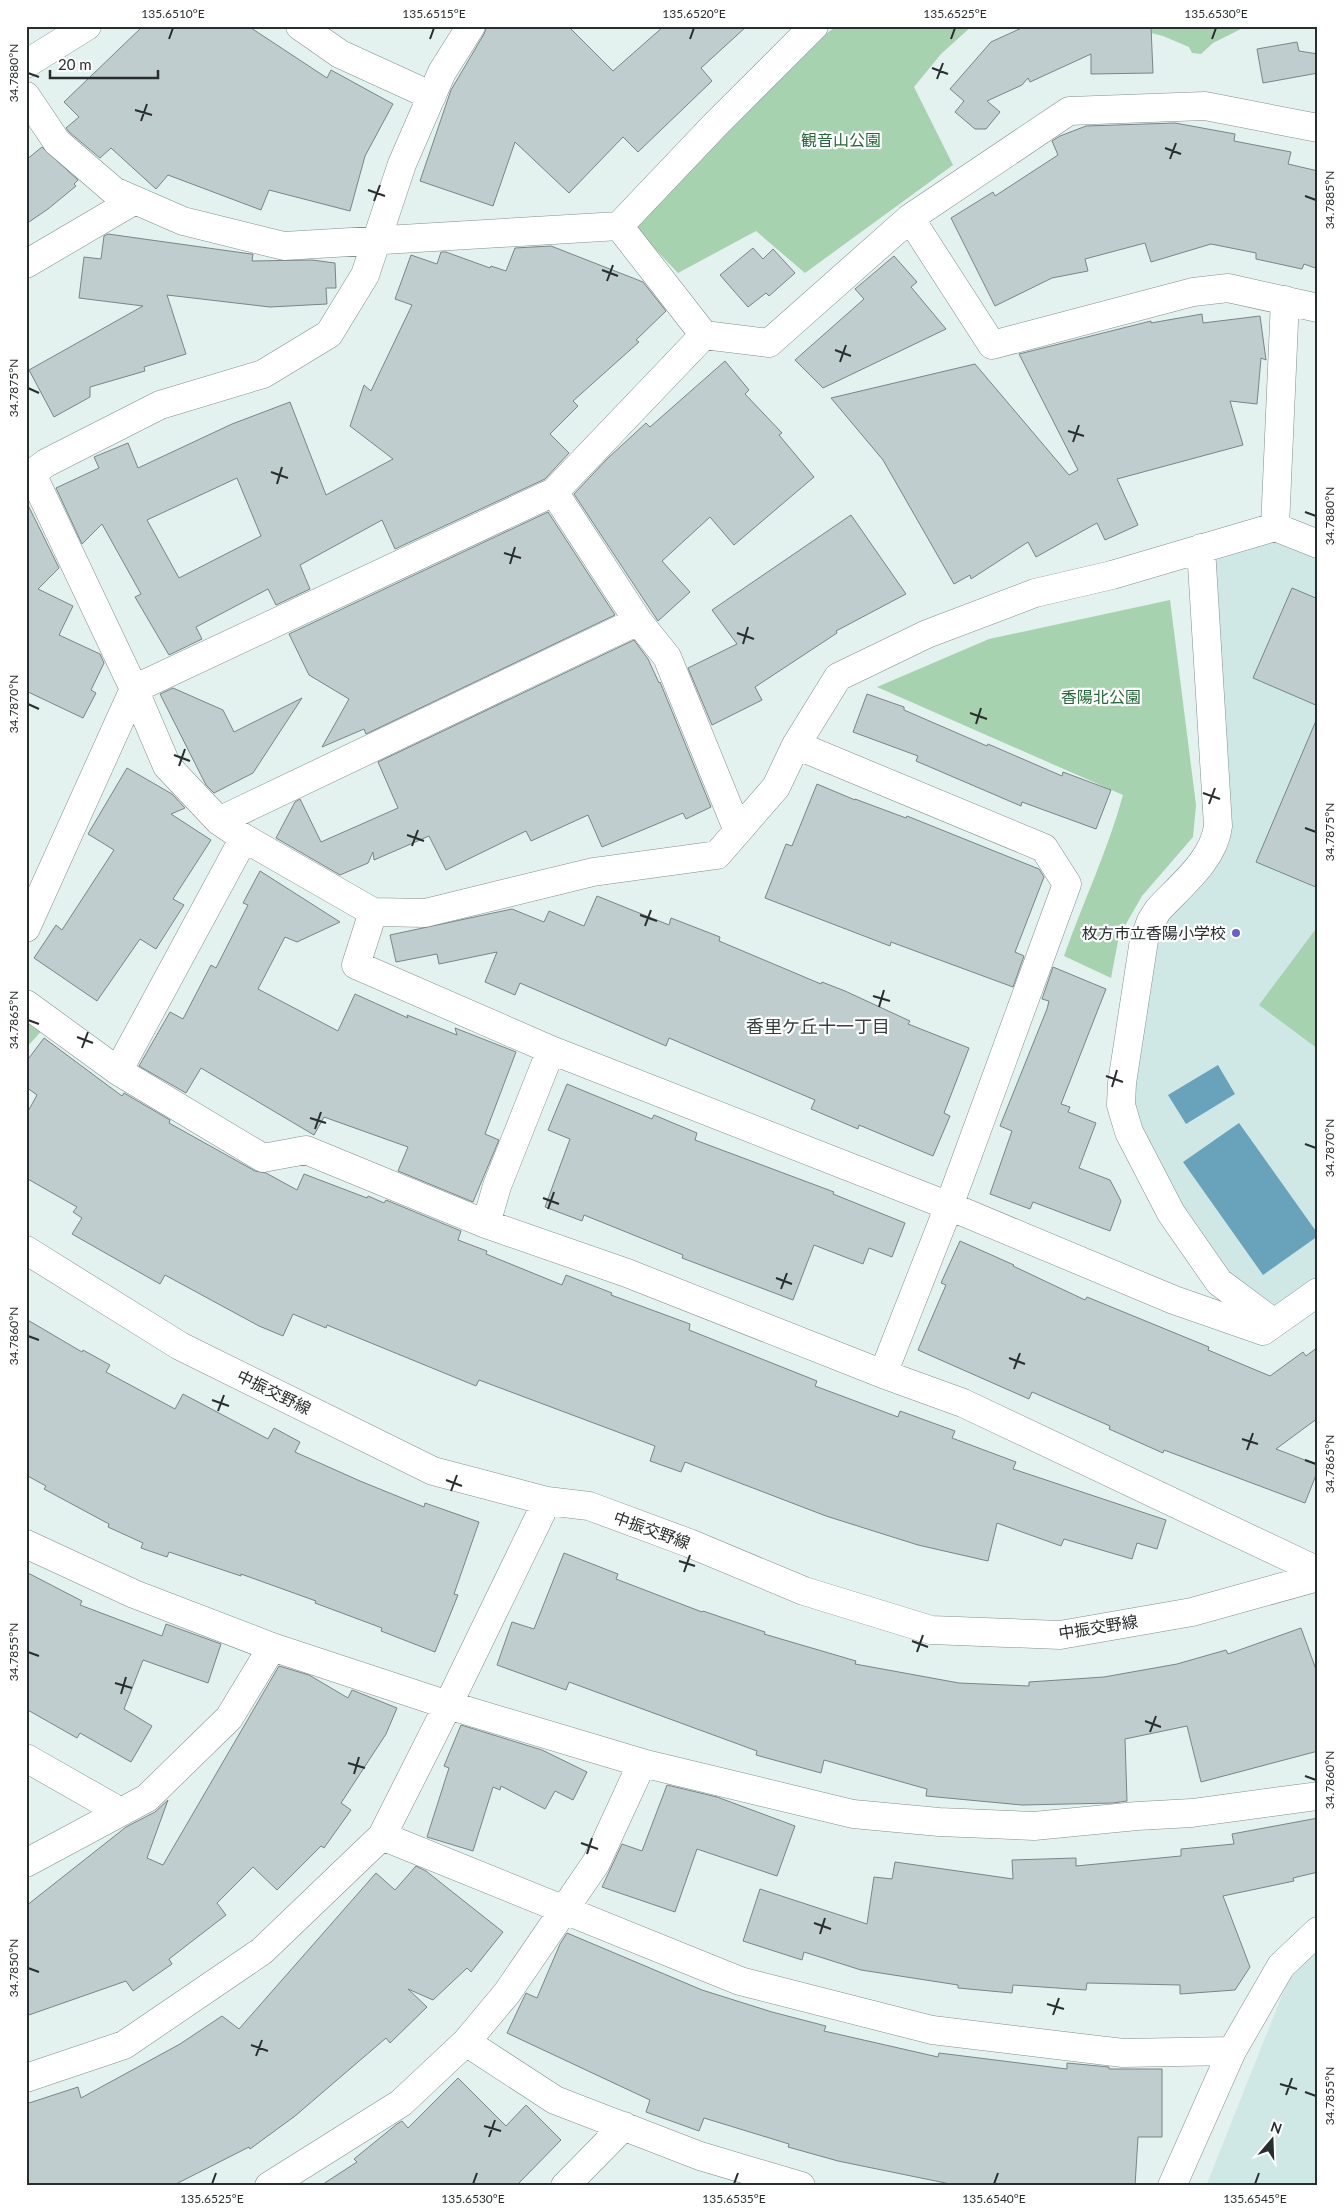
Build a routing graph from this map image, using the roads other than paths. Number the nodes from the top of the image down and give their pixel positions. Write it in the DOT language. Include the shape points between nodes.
graph roads {
  1 [pos="87,26"];
  2 [pos="300,26"];
  3 [pos="471,26"];
  4 [pos="814,26"];
  5 [pos="26,64"];
  6 [pos="26,96"];
  7 [pos="432,96"];
  8 [pos="1318,128"];
  9 [pos="136,200"];
  10 [pos="910,218"];
  11 [pos="619,226"];
  12 [pos="377,240"];
  13 [pos="26,264"];
  14 [pos="1286,300"];
  15 [pos="1318,308"];
  16 [pos="704,335"];
  17 [pos="29,476"];
  18 [pos="554,492"];
  19 [pos="1275,527"];
  20 [pos="1318,544"];
  21 [pos="1201,548"];
  22 [pos="638,621"];
  23 [pos="134,689"];
  24 [pos="796,745"];
  25 [pos="219,821"];
  26 [pos="738,831"];
  27 [pos="244,838"];
  28 [pos="373,912"];
  29 [pos="26,928"];
  30 [pos="26,1004"];
  31 [pos="551,1050"];
  32 [pos="118,1071"];
  33 [pos="949,1206"];
  34 [pos="486,1224"];
  35 [pos="26,1250"];
  36 [pos="1318,1292"];
  37 [pos="1274,1323"];
  38 [pos="883,1374"];
  39 [pos="547,1501"];
  40 [pos="26,1544"];
  41 [pos="1318,1571"];
  42 [pos="1318,1577"];
  43 [pos="272,1647"];
  44 [pos="448,1705"];
  45 [pos="26,1758"];
  46 [pos="642,1763"];
  47 [pos="1318,1796"];
  48 [pos="121,1812"];
  49 [pos="382,1836"];
  50 [pos="26,1863"];
  51 [pos="563,1909"];
  52 [pos="1318,1931"];
  53 [pos="466,2042"];
  54 [pos="1232,2051"];
  55 [pos="26,2078"];
  56 [pos="624,2126"];
  57 [pos="269,2186"];
  58 [pos="565,2186"];
  59 [pos="801,2186"];
  60 [pos="1172,2186"];
  1 -- 5 [label="street"];
  2 -- 7 [label="street" via="340,54"];
  3 -- 7 [label="street" via="442,72"];
  4 -- 11 [label="street"];
  6 -- 9 [label="street" via="57,142 114,191"];
  7 -- 12 [label="street" via="402,164"];
  8 -- 10 [label="street" via="1205,106 1068,111"];
  9 -- 12 [label="street" via="183,221 284,246"];
  9 -- 13 [label="street"];
  10 -- 14 [label="street" via="992,345 1193,292 1228,288"];
  10 -- 16 [label="street" via="768,344"];
  11 -- 12 [label="street"];
  11 -- 16 [label="street"];
  12 -- 17 [label="street" via="365,275 329,334 263,374 160,405 46,463"];
  14 -- 15 [label="street"];
  14 -- 19 [label="street"];
  16 -- 18 [label="street"];
  17 -- 23 [label="street"];
  18 -- 22 [label="street"];
  18 -- 23 [label="street"];
  19 -- 20 [label="street"];
  19 -- 21 [label="street"];
  21 -- 24 [label="street" via="1112,575 1034,593 918,638 838,677"];
  21 -- 37 [label="street" via="1218,826 1208,856 1158,910 1144,940 1122,1083 1122,1105 1129,1132 1171,1213 1218,1282"];
  22 -- 25 [label="street"];
  22 -- 26 [label="street" via="667,657"];
  23 -- 25 [label="street" via="167,766"];
  23 -- 29 [label="street"];
  24 -- 26 [label="street" via="776,787"];
  24 -- 33 [label="street" via="1044,848 1067,884"];
  25 -- 27 [label="street"];
  26 -- 28 [label="street" via="717,855 593,872 424,913"];
  27 -- 28 [label="street"];
  27 -- 32 [label="street"];
  28 -- 31 [label="street" via="356,965"];
  30 -- 32 [label="street"];
  31 -- 33 [label="street"];
  31 -- 34 [label="street" via="497,1186"];
  32 -- 34 [label="street" via="263,1158 306,1150"];
  33 -- 37 [label="street" via="1174,1300 1263,1331"];
  33 -- 38 [label="street"];
  34 -- 38 [label="street" via="627,1273"];
  35 -- 39 [label="street, 中振交野線" via="180,1346 434,1471"];
  36 -- 37 [label="street"];
  38 -- 41 [label="street" via="963,1403"];
  39 -- 42 [label="street, 中振交野線" via="589,1506 804,1591 931,1630 1060,1635 1192,1612"];
  39 -- 44 [label="street"];
  40 -- 43 [label="street" via="134,1594"];
  43 -- 44 [label="street"];
  43 -- 48 [label="street" via="229,1718 147,1798"];
  44 -- 46 [label="street"];
  44 -- 49 [label="street"];
  45 -- 48 [label="street"];
  46 -- 47 [label="street" via="853,1814 939,1822 1034,1826 1192,1813"];
  46 -- 51 [label="street" via="596,1863"];
  48 -- 50 [label="street"];
  49 -- 51 [label="street"];
  49 -- 55 [label="street" via="262,1950 141,2034 124,2045"];
  51 -- 53 [label="street" via="507,1993"];
  51 -- 54 [label="street" via="740,1981 932,2030 1123,2053"];
  52 -- 54 [label="street" via="1281,1966"];
  53 -- 56 [label="street" via="555,2100"];
  53 -- 57 [label="street" via="401,2103"];
  54 -- 60 [label="street"];
  56 -- 58 [label="street"];
  56 -- 59 [label="street" via="700,2156"];
}
